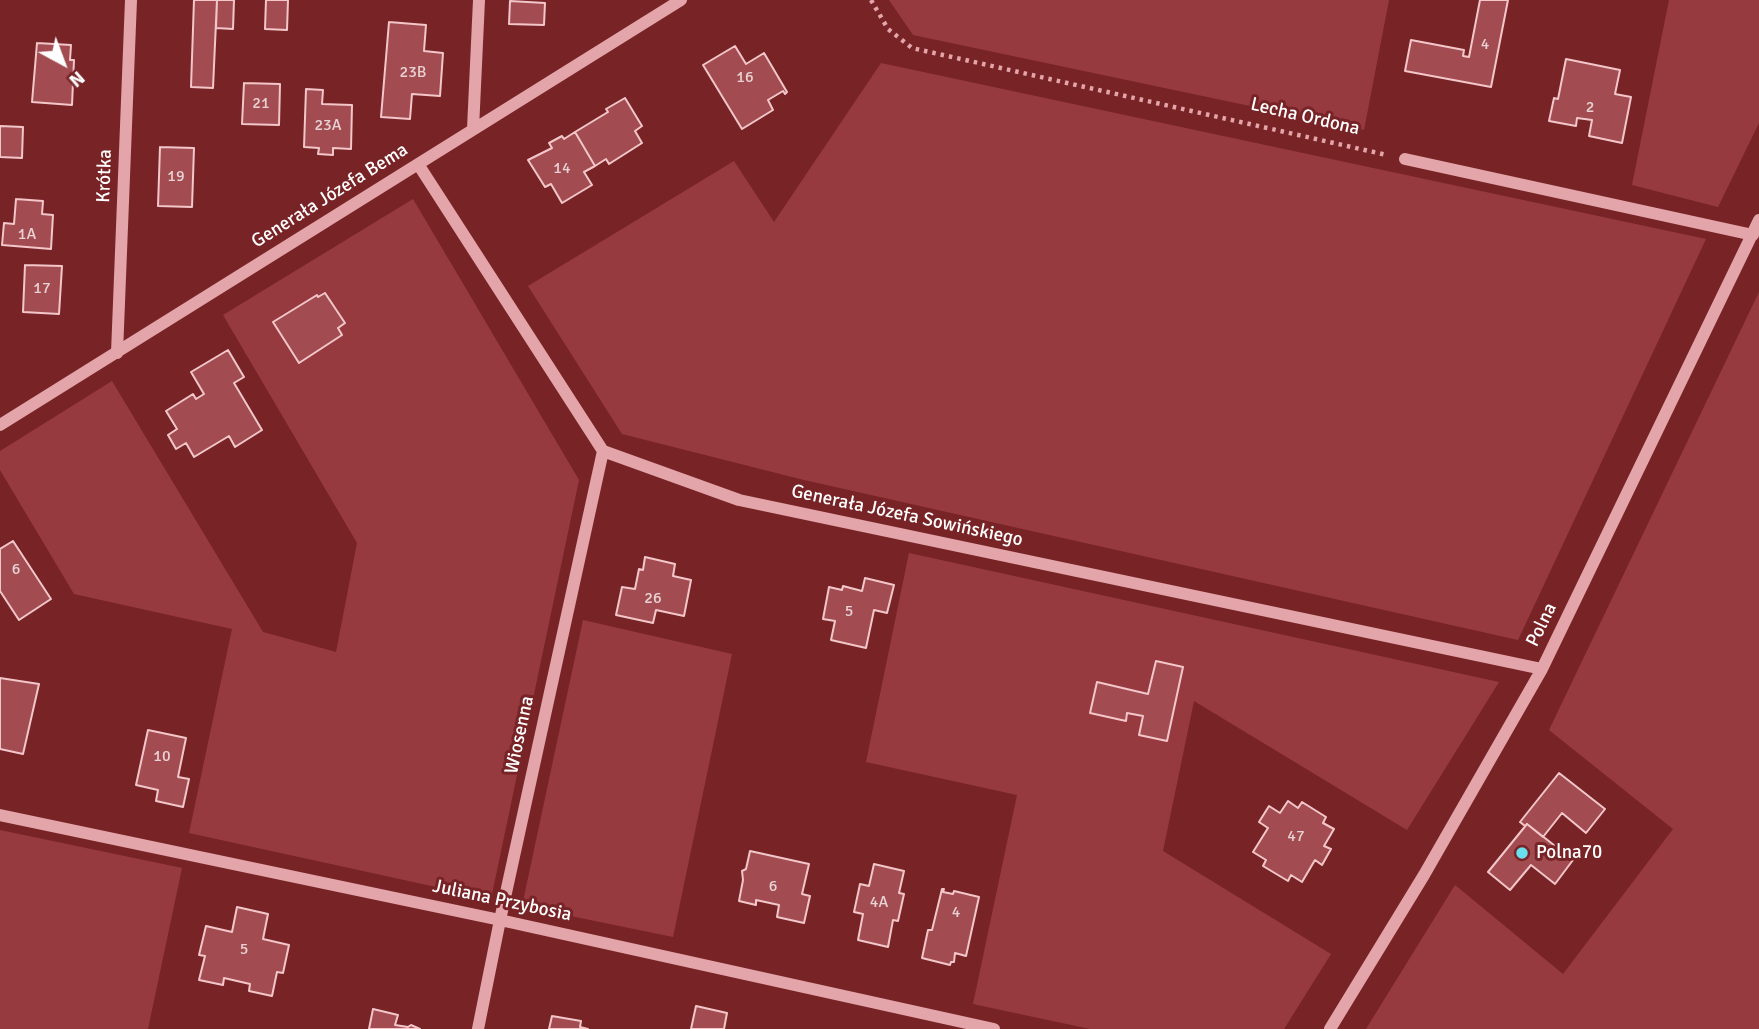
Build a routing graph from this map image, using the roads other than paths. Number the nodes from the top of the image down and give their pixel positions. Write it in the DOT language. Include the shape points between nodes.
graph roads {
  1 [pos="131,0"];
  2 [pos="479,0"];
  3 [pos="681,0"];
  4 [pos="473,129"];
  5 [pos="1405,159"];
  6 [pos="418,164"];
  7 [pos="1759,220"];
  8 [pos="1753,235"];
  9 [pos="117,353"];
  10 [pos="0,425"];
  11 [pos="603,450"];
  12 [pos="1542,669"];
  13 [pos="0,815"];
  14 [pos="500,919"];
  15 [pos="478,1029"];
  16 [pos="994,1029"];
  17 [pos="1330,1029"];
  1 -- 9 [label="street, Krótka"];
  2 -- 4 [label="street"];
  3 -- 4 [label="street, Generała Józefa Bema"];
  4 -- 6 [label="street, Generała Józefa Bema"];
  5 -- 8 [label="street"];
  6 -- 9 [label="street, Generała Józefa Bema"];
  6 -- 11 [label="street"];
  7 -- 8 [label="street, Polna"];
  8 -- 12 [label="street, Polna"];
  9 -- 10 [label="street, Generała Józefa Bema"];
  11 -- 12 [label="street, Generała Józefa Sowińskiego" via="739,500"];
  11 -- 14 [label="street, Wiosenna"];
  12 -- 17 [label="street, Polna"];
  13 -- 14 [label="street, Juliana Przybosia"];
  14 -- 15 [label="street, Wiosenna"];
  14 -- 16 [label="street, Juliana Przybosia"];
}
